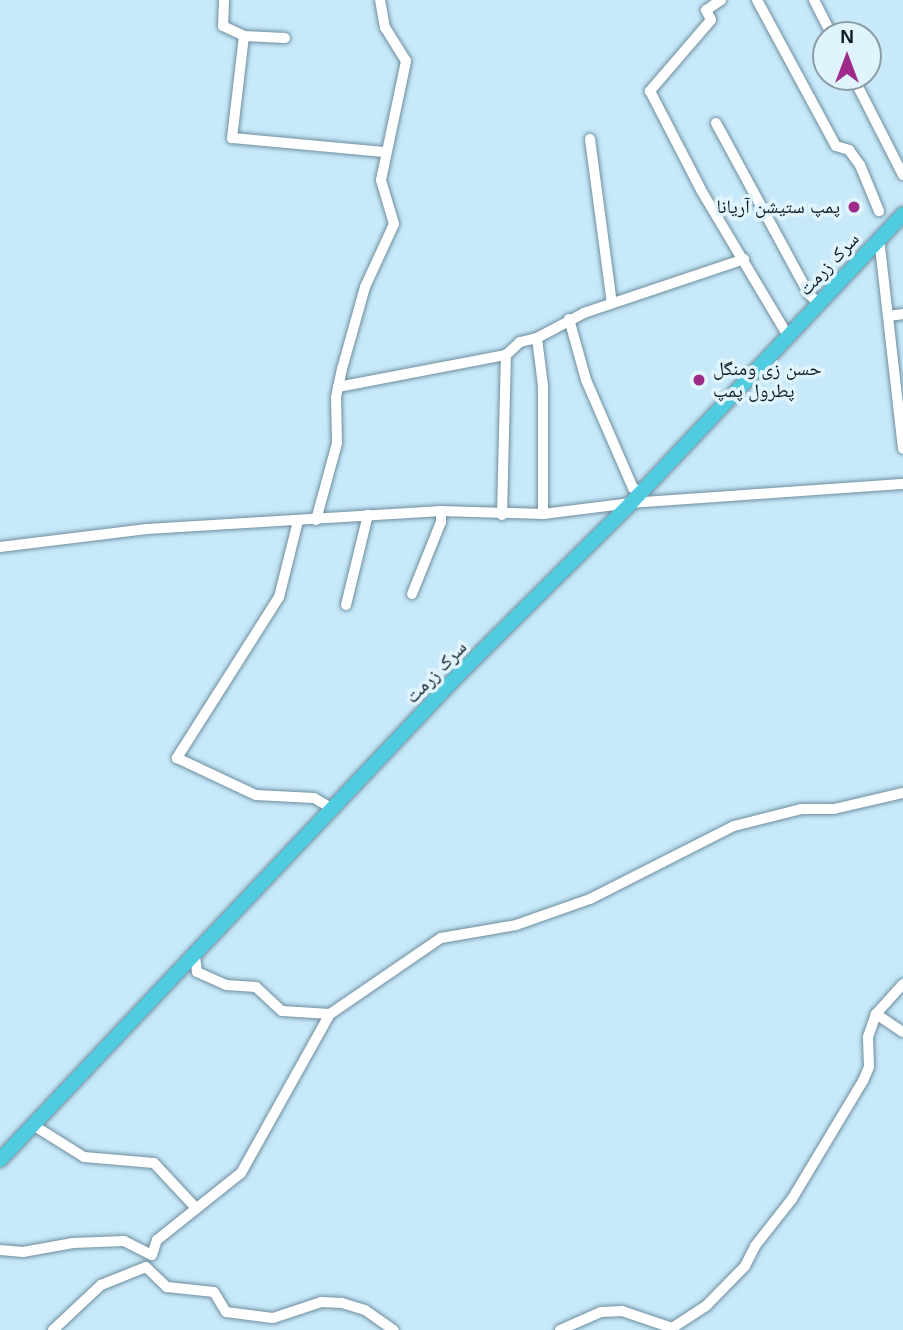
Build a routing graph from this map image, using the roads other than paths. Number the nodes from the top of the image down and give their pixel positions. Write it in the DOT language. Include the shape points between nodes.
graph roads {
  1 [pos="224,0"];
  2 [pos="380,0"];
  3 [pos="721,0"];
  4 [pos="757,0"];
  5 [pos="814,0"];
  6 [pos="825,21"];
  7 [pos="244,36"];
  8 [pos="285,38"];
  9 [pos="860,91"];
  10 [pos="716,123"];
  11 [pos="590,139"];
  12 [pos="384,152"];
  13 [pos="903,176"];
  14 [pos="879,211"];
  15 [pos="903,214"];
  16 [pos="879,238"];
  17 [pos="744,258"];
  18 [pos="612,303"];
  19 [pos="819,304"];
  20 [pos="903,314"];
  21 [pos="888,316"];
  22 [pos="569,319"];
  23 [pos="788,336"];
  24 [pos="537,338"];
  25 [pos="506,355"];
  26 [pos="338,387"];
  27 [pos="903,449"];
  28 [pos="903,484"];
  29 [pos="635,497"];
  30 [pos="441,511"];
  31 [pos="368,514"];
  32 [pos="543,514"];
  33 [pos="502,515"];
  34 [pos="316,520"];
  35 [pos="298,521"];
  36 [pos="0,547"];
  37 [pos="412,594"];
  38 [pos="346,605"];
  39 [pos="903,793"];
  40 [pos="333,809"];
  41 [pos="195,956"];
  42 [pos="903,984"];
  43 [pos="876,1014"];
  44 [pos="328,1018"];
  45 [pos="903,1032"];
  46 [pos="33,1125"];
  47 [pos="0,1160"];
  48 [pos="196,1208"];
  49 [pos="0,1250"];
  50 [pos="149,1255"];
  51 [pos="146,1267"];
  52 [pos="670,1329"];
  53 [pos="53,1330"];
  54 [pos="394,1330"];
  55 [pos="560,1330"];
  1 -- 7 [label="street" via="223,26"];
  2 -- 12 [label="street" via="384,27 406,61"];
  3 -- 17 [label="street" via="706,10 711,20 650,91 701,190"];
  4 -- 14 [label="street" via="836,146 849,150 860,165"];
  5 -- 6 [label="street"];
  7 -- 8 [label="street"];
  7 -- 12 [label="street" via="232,138"];
  9 -- 13 [label="street"];
  10 -- 19 [label="street" via="809,294"];
  11 -- 18 [label="street"];
  12 -- 26 [label="street" via="381,180 393,236 365,287"];
  15 -- 16 [label="highway, سرک زرمت"];
  16 -- 19 [label="highway, سرک زرمت"];
  16 -- 21 [label="street"];
  17 -- 18 [label="street"];
  17 -- 23 [label="street"];
  18 -- 22 [label="street"];
  19 -- 23 [label="highway, سرک زرمت"];
  20 -- 21 [label="street"];
  21 -- 27 [label="street"];
  22 -- 24 [label="street"];
  22 -- 29 [label="street" via="586,380"];
  23 -- 29 [label="highway, سرک زرمت"];
  24 -- 25 [label="street" via="520,342"];
  24 -- 32 [label="street" via="543,386"];
  25 -- 26 [label="street"];
  25 -- 33 [label="street"];
  26 -- 34 [label="street" via="337,443"];
  28 -- 29 [label="street"];
  29 -- 32 [label="street"];
  29 -- 40 [label="highway, سرک زرمت"];
  30 -- 31 [label="street"];
  30 -- 33 [label="street"];
  30 -- 37 [label="street" via="441,522"];
  31 -- 34 [label="street"];
  31 -- 38 [label="street"];
  32 -- 33 [label="street"];
  34 -- 35 [label="street"];
  35 -- 36 [label="street" via="61,536"];
  35 -- 40 [label="street" via="279,597 177,758 256,795 314,799"];
  39 -- 44 [label="street" via="835,809 801,809 734,826 590,899 516,925 441,938"];
  40 -- 41 [label="highway, سرک زرمت"];
  41 -- 44 [label="street" via="197,972 226,985 256,987 282,1011"];
  41 -- 46 [label="highway, سرک زرمت"];
  42 -- 43 [label="street"];
  43 -- 45 [label="street"];
  43 -- 52 [label="street" via="863,1081 792,1199 745,1266 706,1306"];
  44 -- 48 [label="street" via="241,1173"];
  46 -- 47 [label="highway, سرک زرمت"];
  46 -- 48 [label="street" via="84,1157 154,1163"];
  48 -- 50 [label="street" via="157,1240"];
  49 -- 50 [label="street" via="23,1252 73,1243 124,1241"];
  50 -- 51 [label="street"];
  51 -- 53 [label="street" via="101,1285"];
  51 -- 54 [label="street" via="167,1287 214,1292 226,1312 273,1318 321,1302 342,1303 365,1310"];
  52 -- 55 [label="street" via="622,1311 601,1312"];
}
